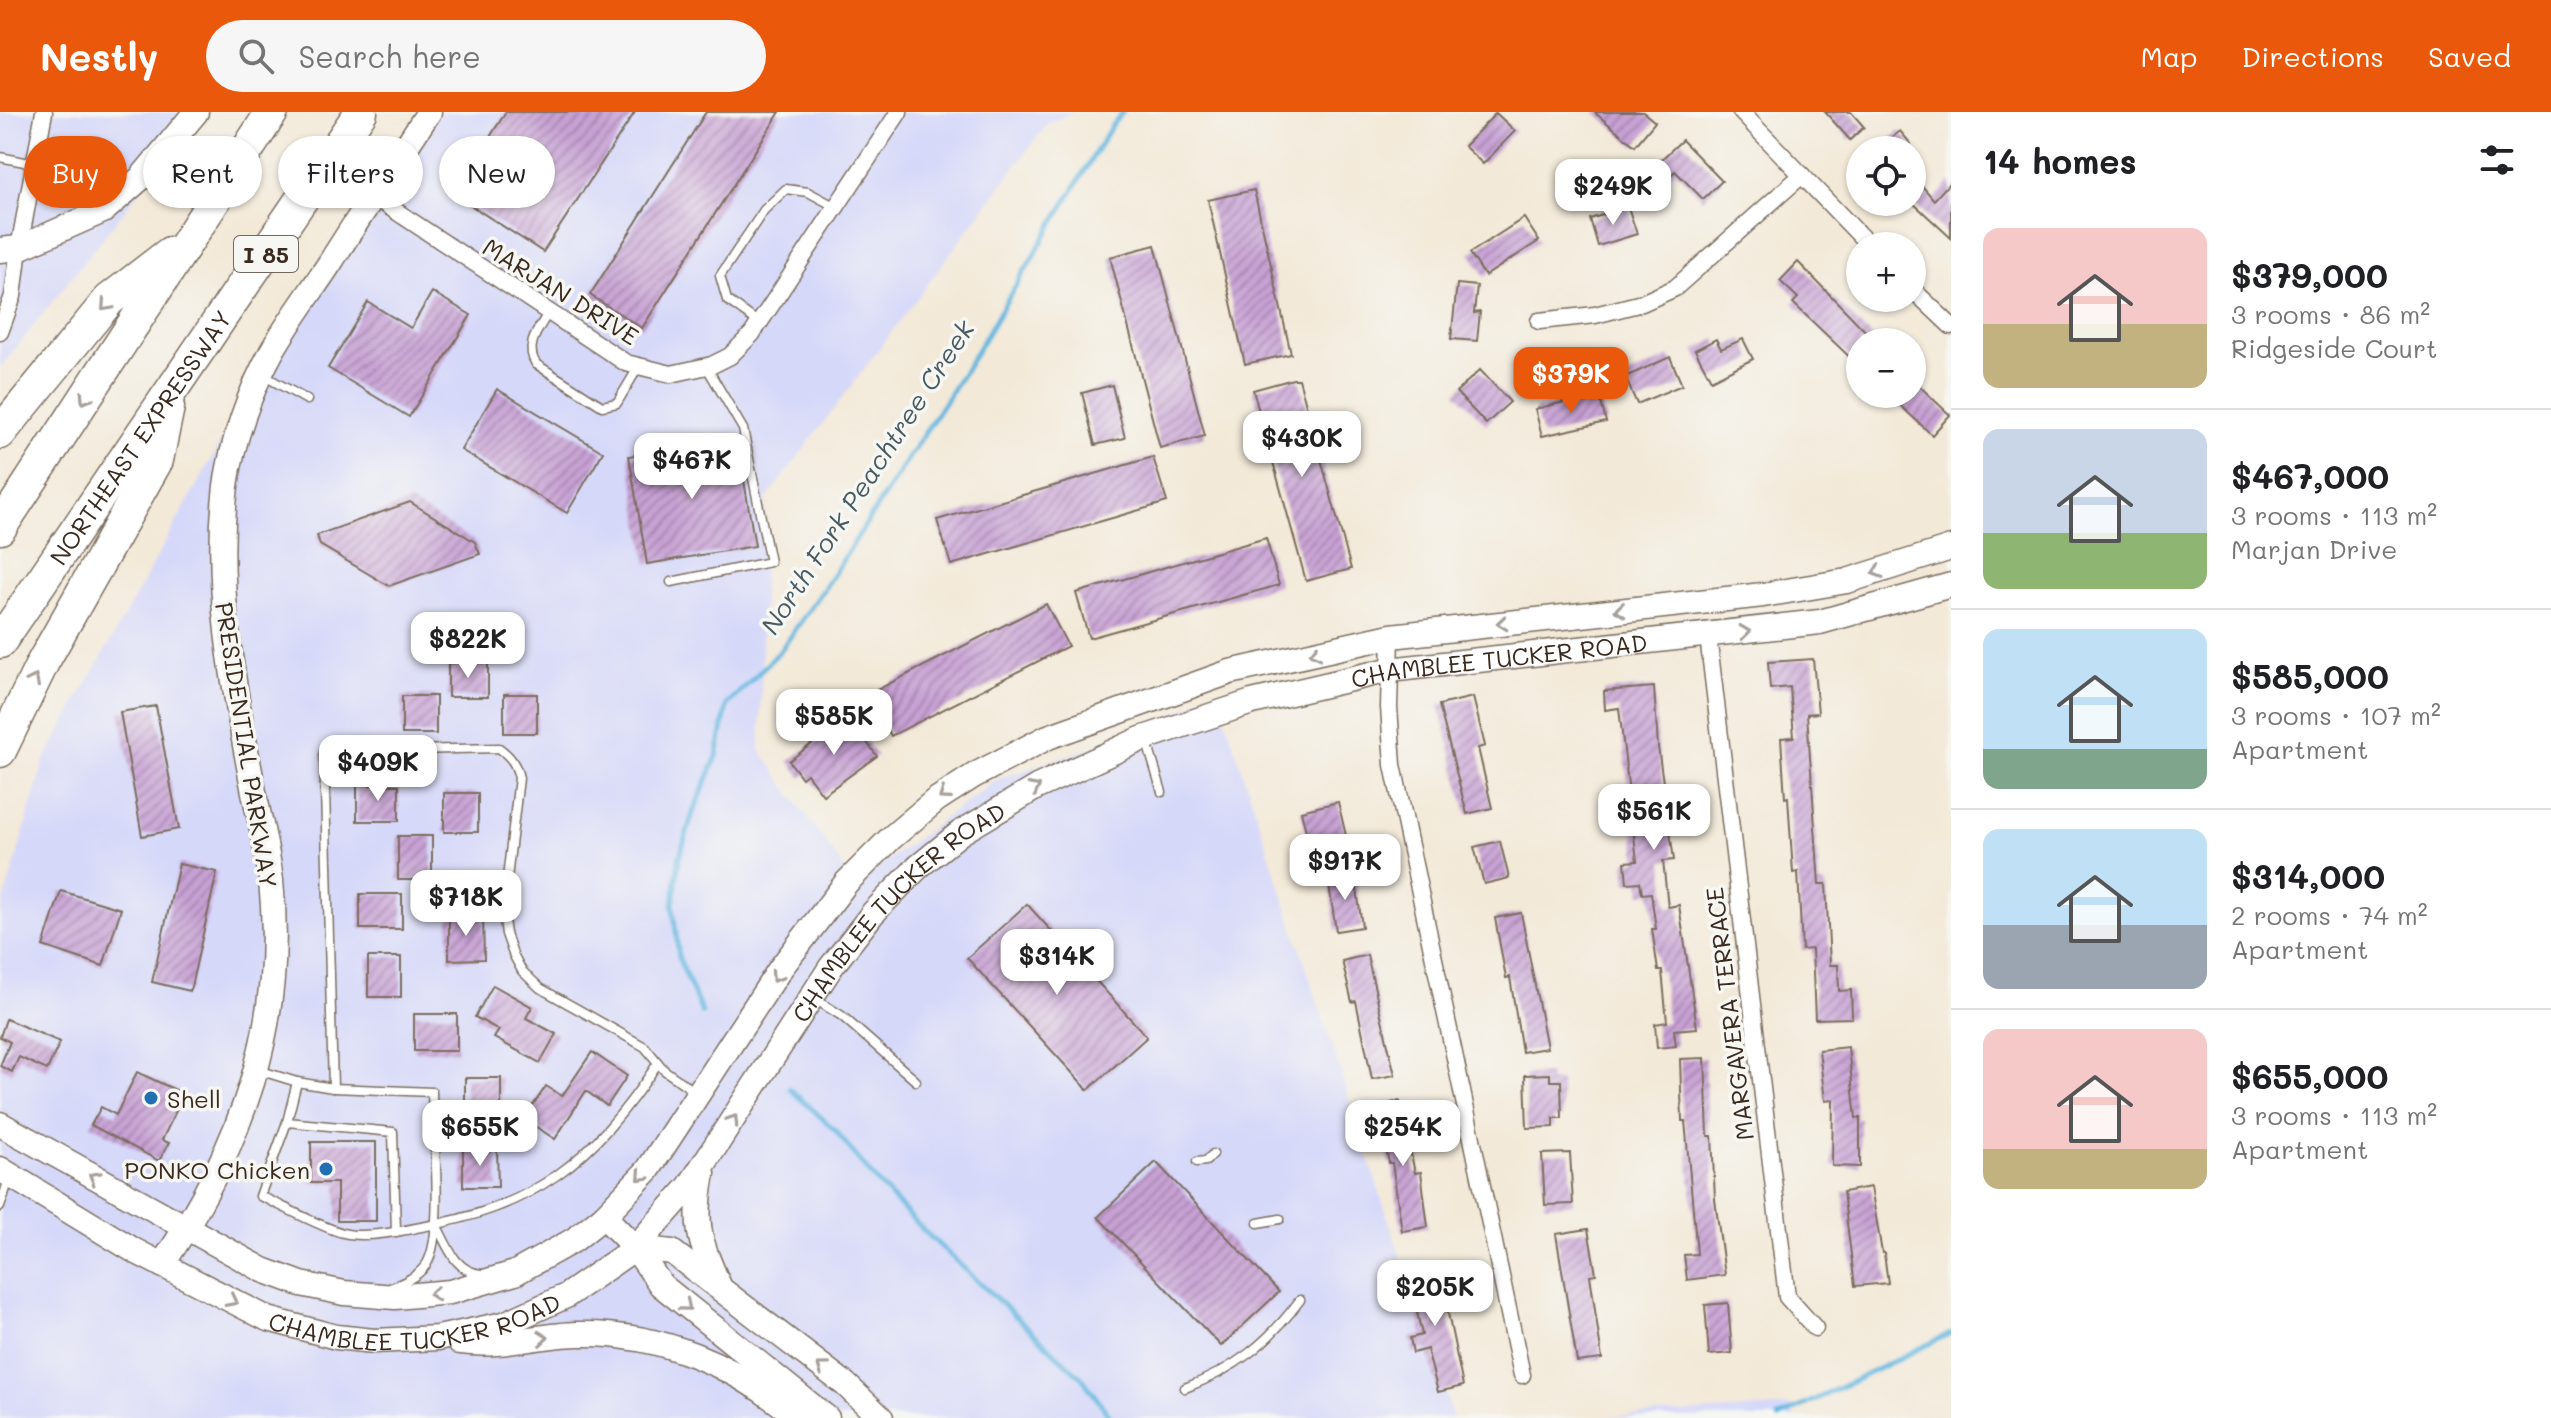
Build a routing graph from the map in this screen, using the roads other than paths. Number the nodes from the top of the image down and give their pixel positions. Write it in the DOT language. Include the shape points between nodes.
graph roads {
  1 [pos="44,112"];
  2 [pos="196,112"];
  3 [pos="272,112"];
  4 [pos="361,112"];
  5 [pos="429,112"];
  6 [pos="899,112"];
  7 [pos="1741,112"];
  8 [pos="39,136"];
  9 [pos="413,136"];
  10 [pos="0,157"];
  11 [pos="24,162"];
  12 [pos="1802,175"];
  13 [pos="24,198"];
  14 [pos="836,207"];
  15 [pos="365,208"];
  16 [pos="391,208"];
  17 [pos="1857,232"];
  18 [pos="188,239"];
  19 [pos="9,249"];
  20 [pos="1926,302"];
  21 [pos="548,313"];
  22 [pos="1539,321"];
  23 [pos="759,323"];
  24 [pos="1951,326"];
  25 [pos="0,332"];
  26 [pos="639,366"];
  27 [pos="706,366"];
  28 [pos="262,374"];
  29 [pos="170,396"];
  30 [pos="307,400"];
  31 [pos="0,433"];
  32 [pos="0,528"];
  33 [pos="1951,548"];
  34 [pos="671,582"];
  35 [pos="1951,585"];
  36 [pos="1391,636"];
  37 [pos="1708,636"];
  38 [pos="0,642"];
  39 [pos="1389,670"];
  40 [pos="1145,737"];
  41 [pos="0,751"];
  42 [pos="1162,792"];
  43 [pos="812,997"];
  44 [pos="658,1063"];
  45 [pos="257,1070"];
  46 [pos="916,1081"];
  47 [pos="297,1082"];
  48 [pos="333,1088"];
  49 [pos="698,1094"];
  50 [pos="287,1122"];
  51 [pos="0,1124"];
  52 [pos="1213,1154"];
  53 [pos="1197,1162"];
  54 [pos="705,1163"];
  55 [pos="3,1173"];
  56 [pos="0,1207"];
  57 [pos="604,1216"];
  58 [pos="1280,1219"];
  59 [pos="1258,1223"];
  60 [pos="436,1225"];
  61 [pos="186,1230"];
  62 [pos="396,1232"];
  63 [pos="635,1248"];
  64 [pos="162,1265"];
  65 [pos="515,1273"];
  66 [pos="721,1290"];
  67 [pos="371,1295"];
  68 [pos="1300,1300"];
  69 [pos="1815,1328"];
  70 [pos="438,1338"];
  71 [pos="1522,1375"];
  72 [pos="1185,1388"];
  73 [pos="798,1418"];
  74 [pos="827,1418"];
  75 [pos="881,1418"];
  1 -- 8 [label="street"];
  2 -- 19 [label="main road" via="141,178 103,211"];
  3 -- 18 [label="highway"];
  4 -- 29 [label="highway, NORTHEAST EXPRESSWAY / I 85"];
  5 -- 9 [label="main road, PRESIDENTIAL PARKWAY"];
  6 -- 14 [label="street, MARJAN DRIVE"];
  7 -- 12 [label="street"];
  10 -- 11 [label="lane"];
  12 -- 17 [label="street"];
  12 -- 22 [label="street" via="1675,288 1606,312"];
  13 -- 19 [label="street"];
  14 -- 23 [label="street, MARJAN DRIVE"];
  14 -- 23 [label="lane" via="808,192 786,189 764,210 720,276 727,300"];
  15 -- 28 [label="main road, PRESIDENTIAL PARKWAY"];
  16 -- 21 [label="street, MARJAN DRIVE"];
  18 -- 31 [label="highway, one-way" via="109,300"];
  18 -- 32 [label="highway, one-way"];
  19 -- 25 [label="street" via="13,296"];
  20 -- 24 [label="street"];
  21 -- 26 [label="street, MARJAN DRIVE"];
  21 -- 26 [label="lane" via="533,338 536,364 602,406 617,403"];
  23 -- 27 [label="street, MARJAN DRIVE" via="730,356"];
  26 -- 27 [label="street, MARJAN DRIVE" via="671,374"];
  27 -- 34 [label="lane" via="743,429 770,562"];
  28 -- 30 [label="lane"];
  28 -- 45 [label="main road, PRESIDENTIAL PARKWAY" via="244,415 226,485 221,589 270,878 275,944 266,1037"];
  29 -- 38 [label="highway, NORTHEAST EXPRESSWAY / I 85"];
  41 -- 29 [label="highway, one-way" via="43,662 157,460"];
  33 -- 36 [label="main road, CHAMBLEE TUCKER ROAD, one-way" via="1847,581 1777,593"];
  37 -- 35 [label="main road, CHAMBLEE TUCKER ROAD, one-way" via="1820,622"];
  36 -- 39 [label="street"];
  36 -- 49 [label="main road, CHAMBLEE TUCKER ROAD, one-way" via="1230,672 1048,737 936,800 846,883 780,969"];
  37 -- 39 [label="main road, CHAMBLEE TUCKER ROAD"];
  37 -- 69 [label="street, MARGAVERA TERRACE" via="1787,1297"];
  39 -- 40 [label="main road, CHAMBLEE TUCKER ROAD" via="1252,702"];
  39 -- 71 [label="street" via="1393,765"];
  40 -- 42 [label="lane"];
  43 -- 40 [label="main road, CHAMBLEE TUCKER ROAD, one-way" via="873,913 960,833 1037,787"];
  43 -- 46 [label="lane" via="842,1016"];
  54 -- 43 [label="main road, CHAMBLEE TUCKER ROAD, one-way"];
  44 -- 48 [label="lane" via="645,1047 540,988 513,954 503,912 519,778 510,756 499,748 324,752"];
  44 -- 49 [label="lane"];
  44 -- 60 [label="lane" via="606,1134 547,1183 512,1202"];
  45 -- 47 [label="lane"];
  45 -- 61 [label="main road, PRESIDENTIAL PARKWAY" via="214,1178"];
  47 -- 48 [label="lane"];
  47 -- 50 [label="lane"];
  48 -- 60 [label="lane" via="432,1092"];
  49 -- 57 [label="main road, CHAMBLEE TUCKER ROAD, one-way" via="648,1170"];
  50 -- 62 [label="lane" via="393,1132"];
  50 -- 62 [label="lane" via="260,1196 345,1234"];
  61 -- 51 [label="main road, CHAMBLEE TUCKER ROAD, one-way"];
  52 -- 53 [label="lane"];
  54 -- 63 [label="main road, CHAMBLEE TUCKER ROAD"];
  54 -- 66 [label="main road" via="697,1205 699,1228"];
  55 -- 56 [label="lane"];
  55 -- 64 [label="main road, CHAMBLEE TUCKER ROAD"];
  57 -- 63 [label="main road"];
  57 -- 65 [label="main road, CHAMBLEE TUCKER ROAD" via="574,1240"];
  58 -- 59 [label="lane"];
  60 -- 62 [label="lane"];
  60 -- 65 [label="lane" via="456,1262 468,1272"];
  60 -- 67 [label="lane" via="428,1262 420,1271"];
  61 -- 64 [label="main road, PRESIDENTIAL PARKWAY"];
  61 -- 67 [label="main road, CHAMBLEE TUCKER ROAD" via="301,1284"];
  63 -- 66 [label="main road" via="670,1251"];
  63 -- 70 [label="main road, CHAMBLEE TUCKER ROAD" via="566,1296 504,1324"];
  63 -- 74 [label="main road, one-way" via="661,1285"];
  64 -- 70 [label="main road, CHAMBLEE TUCKER ROAD, one-way" via="268,1319 327,1335 374,1341"];
  65 -- 67 [label="main road, CHAMBLEE TUCKER ROAD, one-way" via="450,1292"];
  75 -- 66 [label="main road, one-way" via="845,1384"];
  68 -- 72 [label="lane" via="1256,1350 1217,1376"];
  70 -- 73 [label="main road, one-way" via="480,1345 577,1334 656,1342 711,1360"];
}
